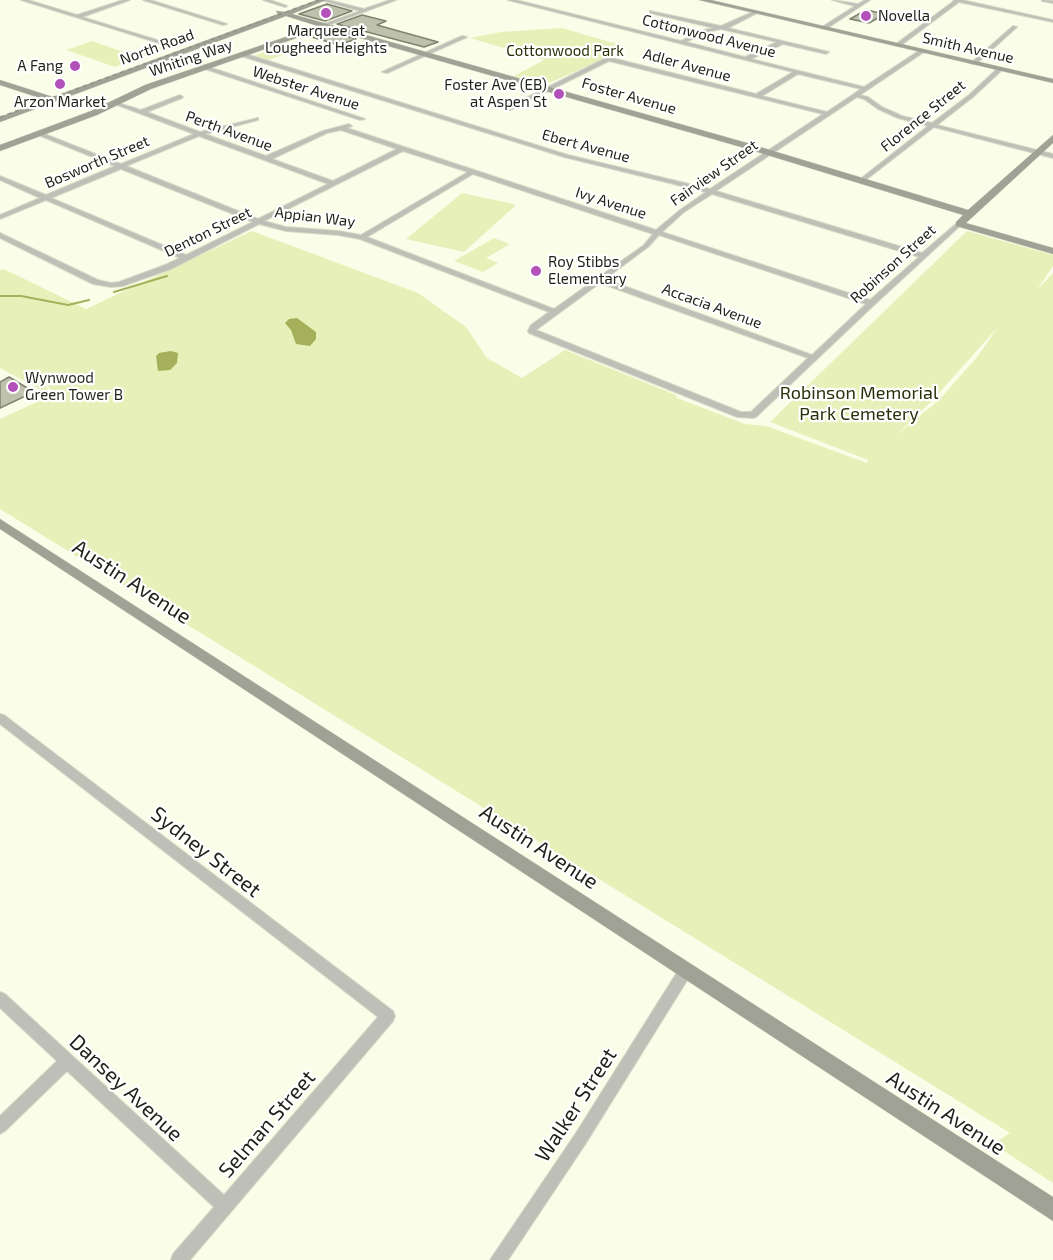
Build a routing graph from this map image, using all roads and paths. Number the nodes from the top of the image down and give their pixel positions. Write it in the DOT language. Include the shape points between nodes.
graph roads {
  1 [pos="22,0"];
  2 [pos="128,0"];
  3 [pos="145,0"];
  4 [pos="265,0"];
  5 [pos="310,0"];
  6 [pos="323,0"];
  7 [pos="394,0"];
  8 [pos="510,0"];
  9 [pos="702,0"];
  10 [pos="834,0"];
  11 [pos="868,0"];
  12 [pos="957,0"];
  13 [pos="1044,0"];
  14 [pos="1053,2"];
  15 [pos="860,6"];
  16 [pos="283,10"];
  17 [pos="366,11"];
  18 [pos="652,12"];
  19 [pos="755,12"];
  20 [pos="76,17"];
  21 [pos="1053,21"];
  22 [pos="225,24"];
  23 [pos="326,25"];
  24 [pos="1015,27"];
  25 [pos="824,28"];
  26 [pos="718,29"];
  27 [pos="464,38"];
  28 [pos="782,42"];
  29 [pos="681,43"];
  30 [pos="167,44"];
  31 [pos="897,45"];
  32 [pos="922,51"];
  33 [pos="826,52"];
  34 [pos="425,54"];
  35 [pos="243,55"];
  36 [pos="746,59"];
  37 [pos="974,63"];
  38 [pos="207,68"];
  39 [pos="1000,69"];
  40 [pos="385,72"];
  41 [pos="797,72"];
  42 [pos="1053,81"];
  43 [pos="0,82"];
  44 [pos="547,88"];
  45 [pos="866,89"];
  46 [pos="856,95"];
  47 [pos="757,96"];
  48 [pos="180,97"];
  49 [pos="45,100"];
  50 [pos="114,102"];
  51 [pos="508,109"];
  52 [pos="0,112"];
  53 [pos="142,112"];
  54 [pos="828,114"];
  55 [pos="256,119"];
  56 [pos="0,120"];
  57 [pos="933,125"];
  58 [pos="343,129"];
  59 [pos="201,133"];
  60 [pos="40,134"];
  61 [pos="1053,138"];
  62 [pos="0,148"];
  63 [pos="402,149"];
  64 [pos="1037,152"];
  65 [pos="768,153"];
  66 [pos="1053,156"];
  67 [pos="266,159"];
  68 [pos="122,166"];
  69 [pos="474,171"];
  70 [pos="0,178"];
  71 [pos="861,181"];
  72 [pos="335,184"];
  73 [pos="710,191"];
  74 [pos="47,198"];
  75 [pos="971,214"];
  76 [pos="0,217"];
  77 [pos="260,222"];
  78 [pos="959,224"];
  79 [pos="659,233"];
  80 [pos="0,235"];
  81 [pos="362,237"];
  82 [pos="1053,251"];
  83 [pos="924,256"];
  84 [pos="186,258"];
  85 [pos="600,280"];
  86 [pos="871,303"];
  87 [pos="555,312"];
  88 [pos="814,358"];
  89 [pos="756,414"];
  90 [pos="0,523"];
  91 [pos="0,718"];
  92 [pos="686,970"];
  93 [pos="0,999"];
  94 [pos="388,1016"];
  95 [pos="66,1062"];
  96 [pos="0,1126"];
  97 [pos="224,1206"];
  98 [pos="1053,1210"];
  99 [pos="179,1260"];
  100 [pos="498,1260"];
  1 -- 20 [label="street"];
  2 -- 20 [label="street"];
  3 -- 22 [label="street"];
  4 -- 16 [label="street"];
  5 -- 16 [label="street"];
  6 -- 16 [label="street, North Road"];
  6 -- 17 [label="street"];
  7 -- 17 [label="street, Whiting Way"];
  8 -- 29 [label="street, Cottonwood Avenue"];
  9 -- 19 [label="street, Smith Avenue"];
  10 -- 15 [label="street"];
  11 -- 15 [label="street"];
  12 -- 21 [label="street"];
  12 -- 31 [label="street"];
  13 -- 14 [label="street"];
  15 -- 25 [label="street"];
  16 -- 23 [label="street, Foster Avenue"];
  16 -- 49 [label="street, North Road"];
  16 -- 49 [label="street, North Road"];
  17 -- 23 [label="street, Whiting Way"];
  18 -- 26 [label="street"];
  19 -- 25 [label="street, Smith Avenue"];
  19 -- 26 [label="street"];
  20 -- 30 [label="street"];
  23 -- 34 [label="street, Foster Avenue"];
  23 -- 35 [label="street, Whiting Way"];
  24 -- 37 [label="street"];
  25 -- 31 [label="street, Smith Avenue"];
  26 -- 28 [label="street"];
  26 -- 29 [label="street"];
  27 -- 34 [label="street"];
  28 -- 33 [label="street"];
  28 -- 36 [label="street"];
  29 -- 36 [label="street, Cottonwood Avenue"];
  31 -- 32 [label="street, Smith Avenue"];
  32 -- 37 [label="street, Smith Avenue"];
  32 -- 45 [label="street, Fairview Street"];
  34 -- 40 [label="street"];
  34 -- 44 [label="street, Foster Avenue"];
  35 -- 38 [label="street, Whiting Way"];
  35 -- 73 [label="street, Ebert Avenue" via="560,154"];
  36 -- 41 [label="street, Cottonwood Avenue"];
  37 -- 39 [label="street, Smith Avenue"];
  38 -- 50 [label="street, Whiting Way"];
  38 -- 58 [label="street, Webster Avenue" via="362,119"];
  39 -- 42 [label="street, Smith Avenue"];
  39 -- 57 [label="street, Florence Street"];
  41 -- 45 [label="street, Cottonwood Avenue"];
  41 -- 47 [label="street"];
  43 -- 49 [label="street"];
  44 -- 47 [label="street, Adler Avenue" via="611,59"];
  44 -- 51 [label="street"];
  44 -- 65 [label="street, Foster Avenue"];
  45 -- 46 [label="street, Fairview Street"];
  46 -- 54 [label="street, Fairview Street"];
  46 -- 57 [label="street" via="888,112"];
  47 -- 54 [label="street, Adler Avenue"];
  48 -- 53 [label="street"];
  49 -- 52 [label="street, North Road"];
  49 -- 56 [label="street, North Road"];
  50 -- 53 [label="street, Perth Avenue"];
  50 -- 60 [label="street, Whiting Way"];
  53 -- 59 [label="street, Perth Avenue"];
  54 -- 65 [label="street, Fairview Street"];
  55 -- 59 [label="street, Bosworth Street"];
  57 -- 64 [label="street"];
  57 -- 71 [label="street, Florence Street"];
  58 -- 63 [label="street, Ivy Avenue"];
  58 -- 67 [label="street" via="325,132"];
  59 -- 67 [label="street, Perth Avenue"];
  59 -- 68 [label="street, Bosworth Street"];
  60 -- 62 [label="street, Whiting Way"];
  60 -- 68 [label="street, Appian Way"];
  61 -- 64 [label="street, Robinson Street"];
  63 -- 69 [label="street, Ivy Avenue"];
  63 -- 72 [label="street, Denton Street"];
  64 -- 66 [label="street"];
  64 -- 75 [label="street, Robinson Street"];
  65 -- 71 [label="street, Foster Avenue"];
  65 -- 73 [label="street, Fairview Street"];
  67 -- 72 [label="street, Perth Avenue"];
  68 -- 74 [label="street, Bosworth Street"];
  68 -- 77 [label="street, Appian Way"];
  69 -- 79 [label="street, Ivy Avenue"];
  69 -- 81 [label="street"];
  70 -- 74 [label="street"];
  71 -- 75 [label="street, Foster Avenue"];
  72 -- 77 [label="street, Denton Street"];
  73 -- 79 [label="street, Fairview Street"];
  73 -- 83 [label="street, Ebert Avenue"];
  74 -- 76 [label="street, Bosworth Street"];
  74 -- 84 [label="street"];
  75 -- 78 [label="street, Robinson Street"];
  77 -- 81 [label="street, Appian Way" via="286,230"];
  77 -- 84 [label="street, Denton Street"];
  78 -- 82 [label="street"];
  78 -- 83 [label="street, Robinson Street"];
  79 -- 85 [label="street, Fairview Street"];
  79 -- 86 [label="street, Ivy Avenue"];
  80 -- 84 [label="street, Denton Street" via="96,282 120,284"];
  81 -- 87 [label="street, Appian Way"];
  83 -- 86 [label="street, Robinson Street"];
  85 -- 87 [label="street, Fairview Street"];
  85 -- 88 [label="street, Accacia Avenue"];
  86 -- 88 [label="street, Robinson Street"];
  87 -- 89 [label="street, Fairview Street" via="532,330 740,415"];
  88 -- 89 [label="street, Robinson Street"];
  90 -- 92 [label="street, Austin Avenue"];
  91 -- 94 [label="street, Sydney Street"];
  92 -- 98 [label="street, Austin Avenue"];
  92 -- 100 [label="street, Walker Street" via="581,1138"];
  93 -- 95 [label="street, Dansey Avenue"];
  94 -- 97 [label="street, Selman Street"];
  95 -- 96 [label="street"];
  95 -- 97 [label="street, Dansey Avenue"];
  97 -- 99 [label="street, Selman Street"];
}
